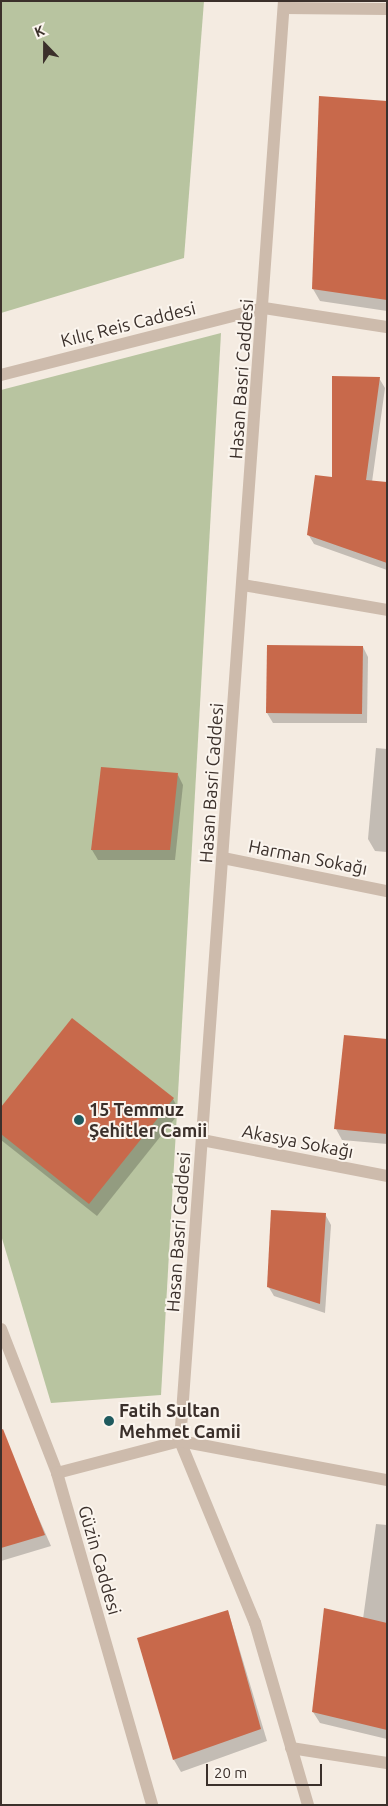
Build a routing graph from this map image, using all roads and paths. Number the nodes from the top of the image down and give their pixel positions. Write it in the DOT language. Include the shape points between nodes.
graph roads {
  1 [pos="284,4"];
  2 [pos="387,9"];
  3 [pos="264,308"];
  4 [pos="387,326"];
  5 [pos="1,375"];
  6 [pos="243,585"];
  7 [pos="387,610"];
  8 [pos="223,858"];
  9 [pos="387,891"];
  10 [pos="202,1140"];
  11 [pos="387,1176"];
  12 [pos="1,1329"];
  13 [pos="180,1441"];
  14 [pos="57,1473"];
  15 [pos="387,1480"];
  16 [pos="291,1748"];
  17 [pos="387,1763"];
  18 [pos="152,1805"];
  19 [pos="308,1805"];
  1 -- 2 [label="street"];
  1 -- 3 [label="street, Hasan Basri Caddesi"];
  3 -- 4 [label="street"];
  3 -- 5 [label="street, Kılıç Reis Caddesi"];
  3 -- 6 [label="street, Hasan Basri Caddesi"];
  6 -- 7 [label="street"];
  6 -- 8 [label="street, Hasan Basri Caddesi"];
  8 -- 9 [label="street, Harman Sokağı"];
  8 -- 10 [label="street, Hasan Basri Caddesi"];
  10 -- 11 [label="street, Akasya Sokağı"];
  10 -- 13 [label="street, Hasan Basri Caddesi"];
  12 -- 14 [label="street, Güzin Caddesi"];
  13 -- 14 [label="street"];
  13 -- 15 [label="street"];
  13 -- 16 [label="street" via="255,1623"];
  14 -- 18 [label="street, Güzin Caddesi"];
  16 -- 17 [label="street"];
  16 -- 19 [label="street"];
}
